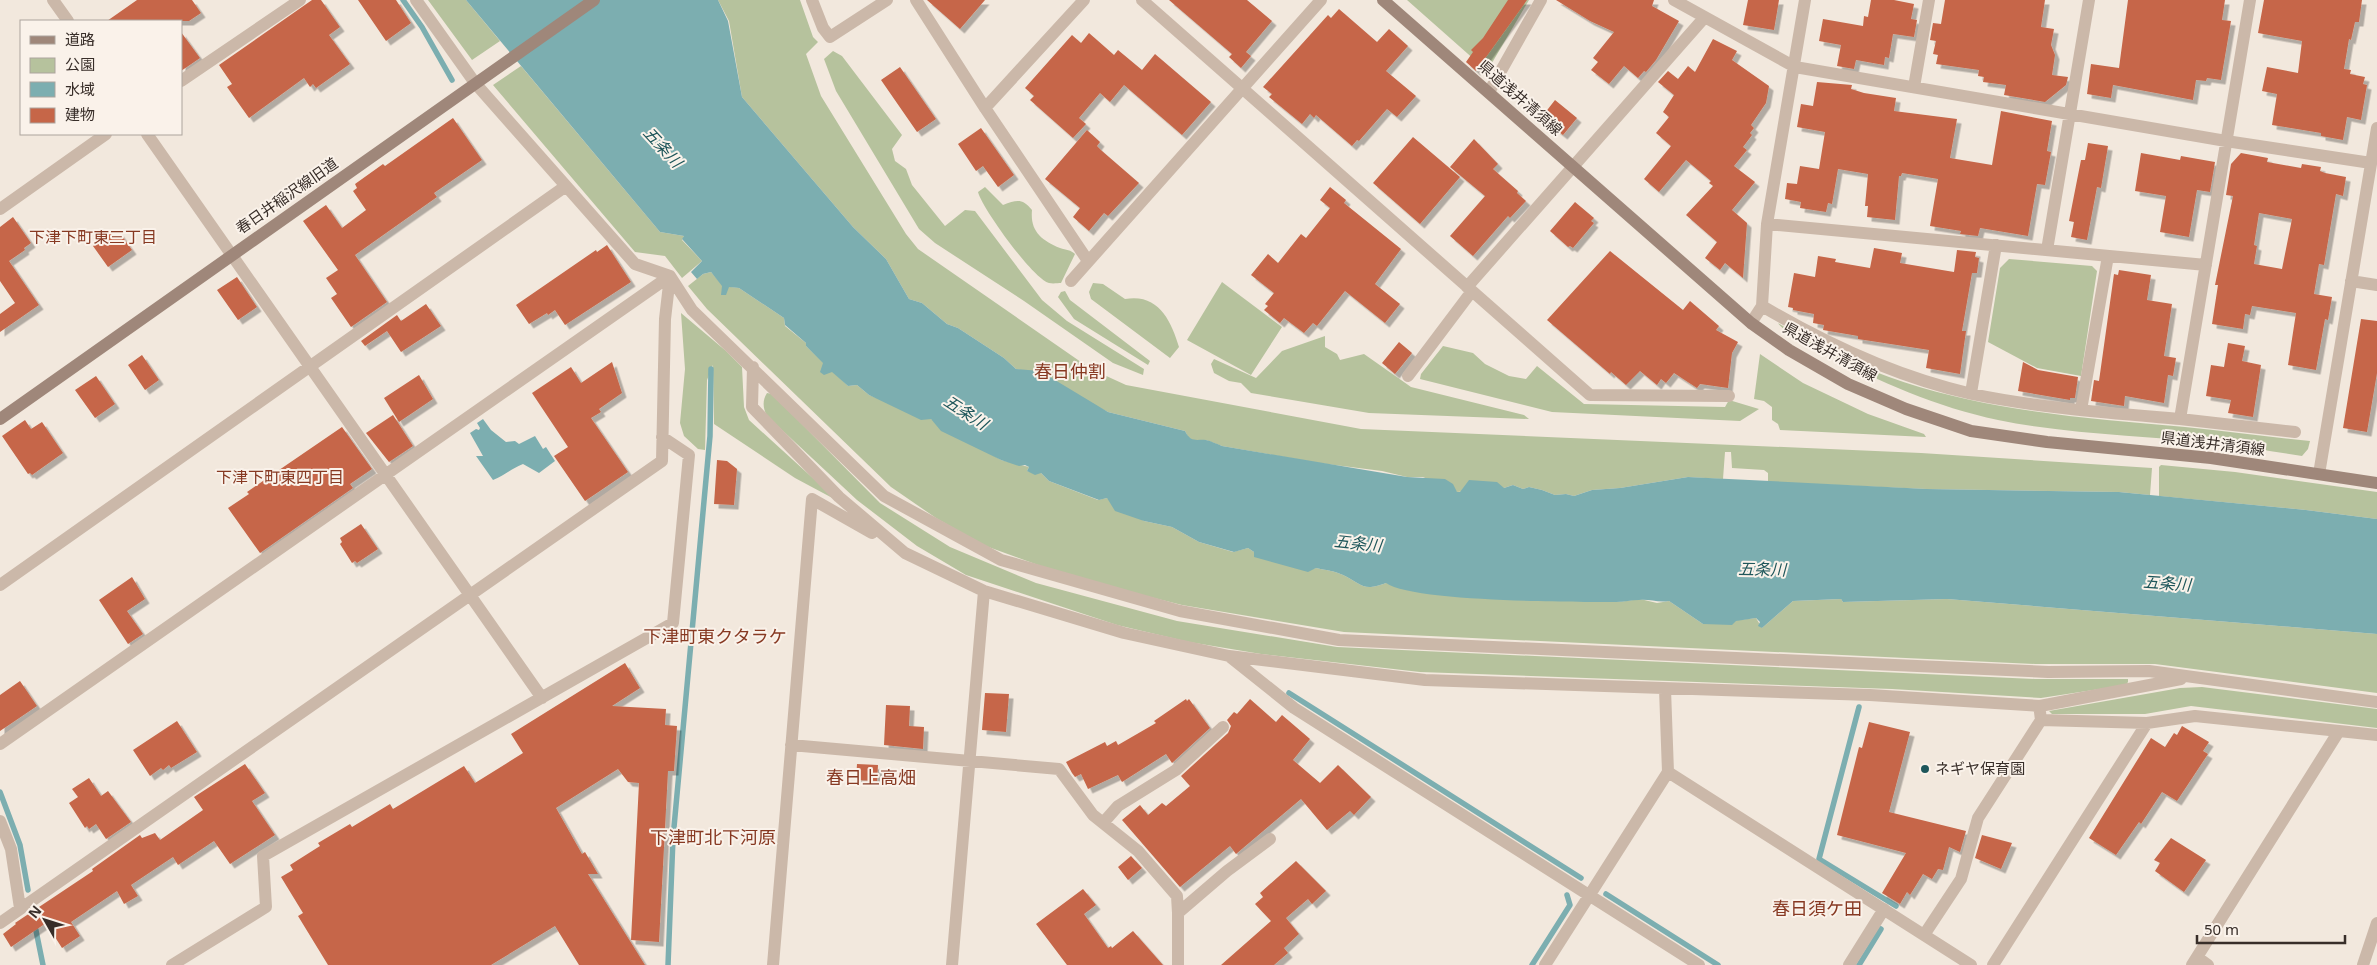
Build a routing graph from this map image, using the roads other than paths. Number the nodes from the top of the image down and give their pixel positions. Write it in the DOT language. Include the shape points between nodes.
graph roads {
  1 [pos="53,0"];
  2 [pos="300,0"];
  3 [pos="416,0"];
  4 [pos="594,0"];
  5 [pos="812,0"];
  6 [pos="887,0"];
  7 [pos="916,0"];
  8 [pos="1084,0"];
  9 [pos="1142,0"];
  10 [pos="1321,0"];
  11 [pos="1541,0"];
  12 [pos="1674,0"];
  13 [pos="1805,0"];
  14 [pos="1929,0"];
  15 [pos="2089,0"];
  16 [pos="2250,0"];
  17 [pos="1386,1"];
  18 [pos="1704,18"];
  19 [pos="67,20"];
  20 [pos="1795,67"];
  21 [pos="182,81"];
  22 [pos="475,83"];
  23 [pos="1914,87"];
  24 [pos="1242,88"];
  25 [pos="1489,92"];
  26 [pos="985,108"];
  27 [pos="2070,114"];
  28 [pos="2377,128"];
  29 [pos="105,135"];
  30 [pos="147,135"];
  31 [pos="2226,141"];
  32 [pos="2371,163"];
  33 [pos="1573,166"];
  34 [pos="566,186"];
  35 [pos="0,209"];
  36 [pos="1767,224"];
  37 [pos="1996,245"];
  38 [pos="2048,250"];
  39 [pos="232,255"];
  40 [pos="2108,256"];
  41 [pos="1088,261"];
  42 [pos="2206,265"];
  43 [pos="670,276"];
  44 [pos="1071,281"];
  45 [pos="2351,281"];
  46 [pos="2377,285"];
  47 [pos="1470,289"];
  48 [pos="1762,306"];
  49 [pos="1751,323"];
  50 [pos="310,367"];
  51 [pos="753,367"];
  52 [pos="1408,376"];
  53 [pos="1971,393"];
  54 [pos="1729,396"];
  55 [pos="2081,410"];
  56 [pos="0,419"];
  57 [pos="2180,419"];
  58 [pos="2295,432"];
  59 [pos="662,437"];
  60 [pos="2319,474"];
  61 [pos="386,475"];
  62 [pos="2377,483"];
  63 [pos="904,553"];
  64 [pos="0,585"];
  65 [pos="984,591"];
  66 [pos="470,595"];
  67 [pos="1229,656"];
  68 [pos="2191,677"];
  69 [pos="1665,689"];
  70 [pos="542,698"];
  71 [pos="2377,702"];
  72 [pos="2040,706"];
  73 [pos="2041,720"];
  74 [pos="2147,723"];
  75 [pos="1223,727"];
  76 [pos="2339,731"];
  77 [pos="2377,735"];
  78 [pos="0,744"];
  79 [pos="791,745"];
  80 [pos="970,761"];
  81 [pos="1668,772"];
  82 [pos="0,821"];
  83 [pos="1103,823"];
  84 [pos="1270,839"];
  85 [pos="1589,895"];
  86 [pos="20,908"];
  87 [pos="1884,909"];
  88 [pos="1178,914"];
  89 [pos="0,923"];
  90 [pos="2377,923"];
  91 [pos="1924,935"];
  92 [pos="2194,961"];
  93 [pos="172,965"];
  94 [pos="773,965"];
  95 [pos="952,965"];
  96 [pos="1178,965"];
  97 [pos="1545,965"];
  98 [pos="1699,965"];
  99 [pos="1849,965"];
  100 [pos="1971,965"];
  101 [pos="1993,965"];
  102 [pos="2208,965"];
  103 [pos="2363,965"];
  1 -- 19 [label="street"];
  2 -- 21 [label="street"];
  3 -- 22 [label="street"];
  4 -- 22 [label="main road, 春日井稲沢線旧道"];
  5 -- 6 [label="street" via="830,37"];
  7 -- 26 [label="street"];
  8 -- 26 [label="street"];
  9 -- 24 [label="street"];
  10 -- 24 [label="street"];
  11 -- 25 [label="street"];
  12 -- 18 [label="street"];
  13 -- 20 [label="street"];
  14 -- 23 [label="street"];
  15 -- 27 [label="street"];
  16 -- 31 [label="street"];
  17 -- 25 [label="main road, 県道浅井清須線"];
  18 -- 20 [label="street"];
  18 -- 33 [label="street"];
  20 -- 23 [label="street"];
  20 -- 36 [label="street"];
  22 -- 34 [label="street"];
  22 -- 39 [label="main road, 春日井稲沢線旧道"];
  23 -- 27 [label="street"];
  24 -- 41 [label="street"];
  24 -- 47 [label="street"];
  25 -- 33 [label="main road, 県道浅井清須線"];
  26 -- 41 [label="street"];
  27 -- 31 [label="street"];
  27 -- 38 [label="street"];
  28 -- 32 [label="street"];
  29 -- 35 [label="street"];
  30 -- 39 [label="street"];
  31 -- 32 [label="street"];
  31 -- 42 [label="street"];
  32 -- 45 [label="street"];
  33 -- 47 [label="street"];
  33 -- 49 [label="main road, 県道浅井清須線"];
  34 -- 43 [label="street" via="635,264"];
  34 -- 50 [label="street"];
  36 -- 37 [label="street"];
  36 -- 48 [label="street"];
  37 -- 38 [label="street"];
  37 -- 53 [label="street"];
  38 -- 40 [label="street"];
  39 -- 50 [label="street"];
  39 -- 56 [label="main road, 春日井稲沢線旧道"];
  40 -- 42 [label="street"];
  40 -- 55 [label="street"];
  41 -- 44 [label="street"];
  42 -- 57 [label="street"];
  43 -- 51 [label="street" via="692,310"];
  43 -- 59 [label="street" via="665,319"];
  43 -- 61 [label="street"];
  45 -- 46 [label="street"];
  45 -- 60 [label="street"];
  47 -- 52 [label="street"];
  47 -- 54 [label="street" via="1590,395"];
  48 -- 49 [label="street"];
  48 -- 53 [label="street" via="1810,334 1865,360"];
  49 -- 60 [label="main road, 県道浅井清須線" via="1789,350 1848,384 1906,409 1971,431 2211,458"];
  50 -- 61 [label="street"];
  50 -- 64 [label="street"];
  51 -- 63 [label="street" via="752,407 839,497"];
  51 -- 68 [label="street" via="884,496 1000,560 1180,612 1339,640 2029,671 2149,671"];
  53 -- 55 [label="street"];
  55 -- 57 [label="street"];
  57 -- 58 [label="street"];
  59 -- 66 [label="street" via="662,461"];
  59 -- 70 [label="street" via="689,455 673,623"];
  60 -- 62 [label="main road, 県道浅井清須線"];
  61 -- 66 [label="street"];
  61 -- 78 [label="street"];
  63 -- 65 [label="street"];
  63 -- 79 [label="street" via="812,498"];
  65 -- 67 [label="street" via="1124,633"];
  65 -- 80 [label="street"];
  66 -- 70 [label="street"];
  66 -- 86 [label="street"];
  67 -- 69 [label="street" via="1425,680"];
  67 -- 85 [label="street" via="1294,708"];
  68 -- 71 [label="street"];
  68 -- 72 [label="street"];
  69 -- 72 [label="street" via="1870,695"];
  69 -- 81 [label="street"];
  70 -- 93 [label="street" via="263,856 266,907"];
  72 -- 73 [label="street"];
  73 -- 74 [label="street"];
  73 -- 91 [label="street" via="1978,818 1961,879"];
  74 -- 76 [label="street" via="2195,716"];
  74 -- 101 [label="street"];
  75 -- 83 [label="street" via="1176,770 1118,806"];
  76 -- 77 [label="street"];
  76 -- 92 [label="street"];
  79 -- 80 [label="street"];
  79 -- 94 [label="street"];
  80 -- 83 [label="street" via="1059,769 1093,815"];
  80 -- 95 [label="street"];
  81 -- 85 [label="street"];
  81 -- 87 [label="street"];
  82 -- 86 [label="street" via="11,849"];
  83 -- 88 [label="street" via="1138,851 1177,896"];
  84 -- 88 [label="street"];
  85 -- 97 [label="street"];
  85 -- 98 [label="street"];
  86 -- 89 [label="street"];
  87 -- 91 [label="street"];
  87 -- 99 [label="street"];
  88 -- 96 [label="street"];
  90 -- 103 [label="street"];
  91 -- 100 [label="street"];
  92 -- 102 [label="street"];
}
